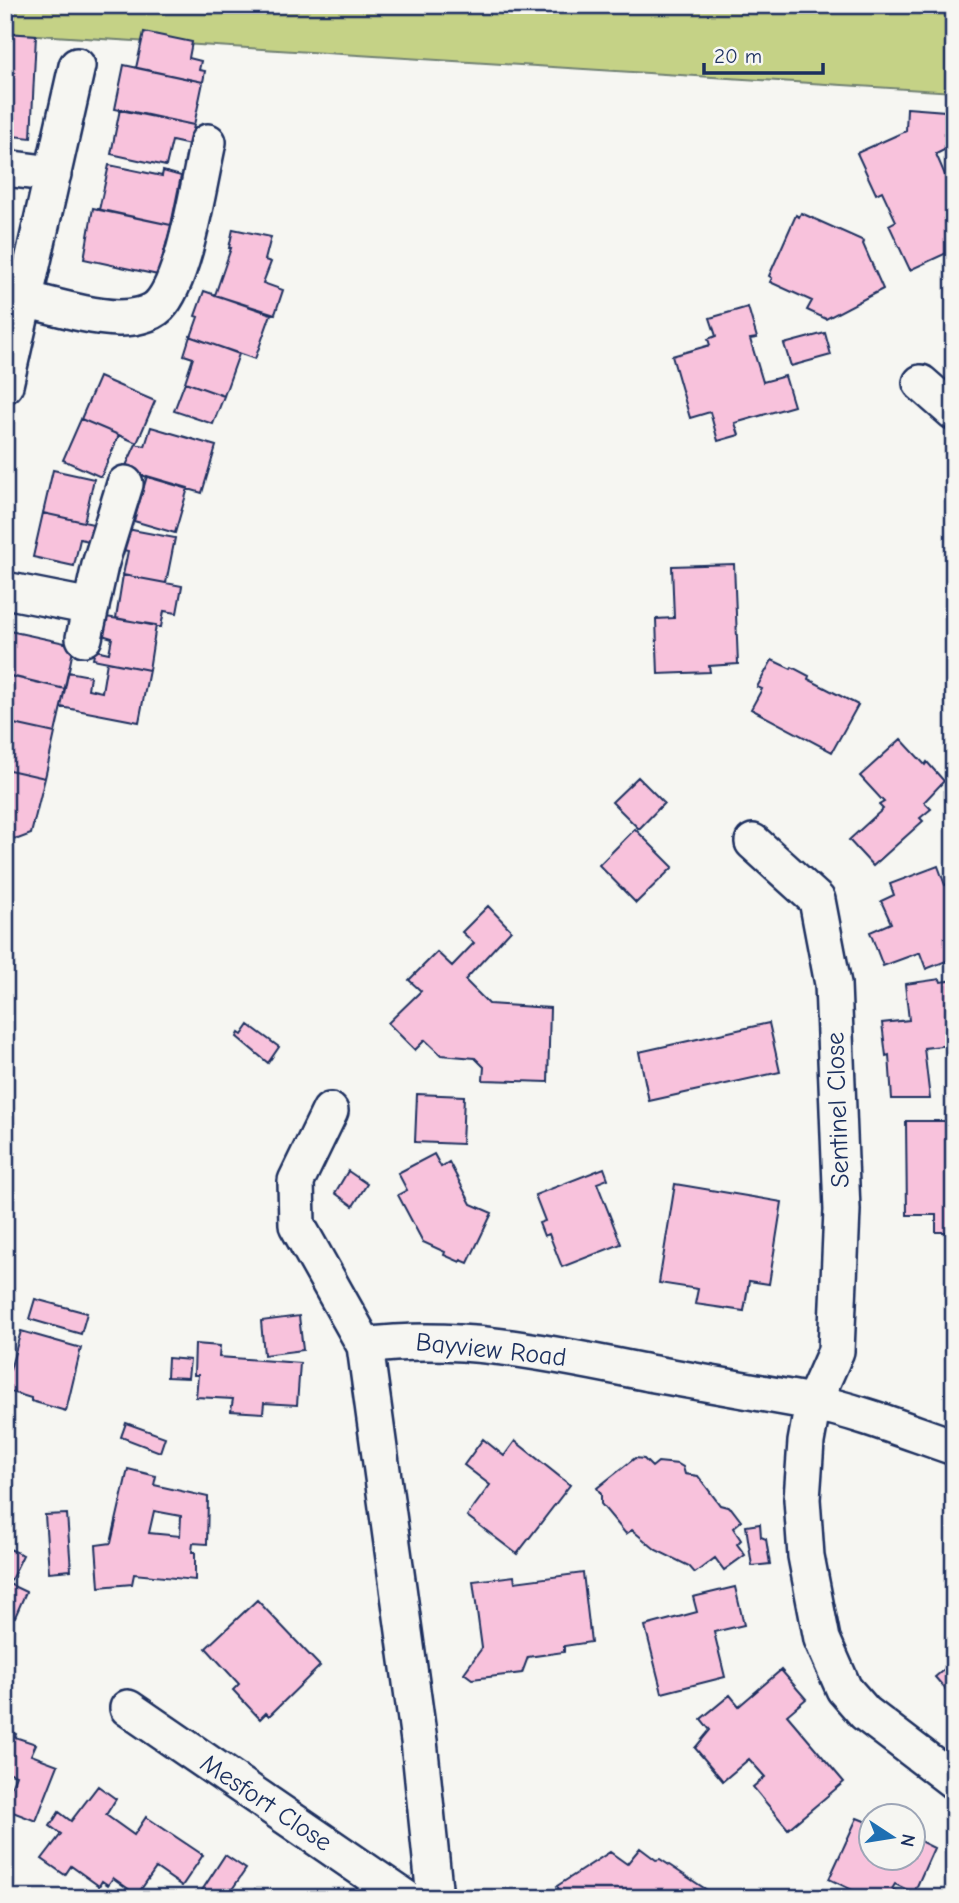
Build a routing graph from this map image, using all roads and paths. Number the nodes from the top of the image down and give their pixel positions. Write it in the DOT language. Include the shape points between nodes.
graph roads {
  1 [pos="77,66"];
  2 [pos="208,142"];
  3 [pos="5,168"];
  4 [pos="53,174"];
  5 [pos="24,299"];
  6 [pos="921,383"];
  7 [pos="5,385"];
  8 [pos="954,412"];
  9 [pos="125,484"];
  10 [pos="5,590"];
  11 [pos="753,842"];
  12 [pos="330,1111"];
  13 [pos="365,1346"];
  14 [pos="813,1403"];
  15 [pos="954,1447"];
  16 [pos="128,1708"];
  17 [pos="954,1782"];
  18 [pos="405,1898"];
  19 [pos="435,1898"];
  1 -- 4 [label="street"];
  2 -- 5 [label="street" via="181,263 172,289 158,308 119,318"];
  3 -- 4 [label="street"];
  4 -- 5 [label="street"];
  5 -- 7 [label="street"];
  6 -- 8 [label="street"];
  9 -- 10 [label="street" via="87,623"];
  11 -- 14 [label="street, Sentinel Close" via="817,900 833,984 842,1210 836,1351"];
  12 -- 13 [label="street" via="296,1181 297,1225"];
  13 -- 14 [label="street, Bayview Road" via="404,1340 447,1341 540,1351"];
  13 -- 19 [label="street" via="419,1741"];
  14 -- 15 [label="street, Bayview Road"];
  14 -- 17 [label="street, Sentinel Close" via="802,1499 806,1556 822,1639 844,1689 865,1713"];
  16 -- 18 [label="street, Mesfort Close"];
}
